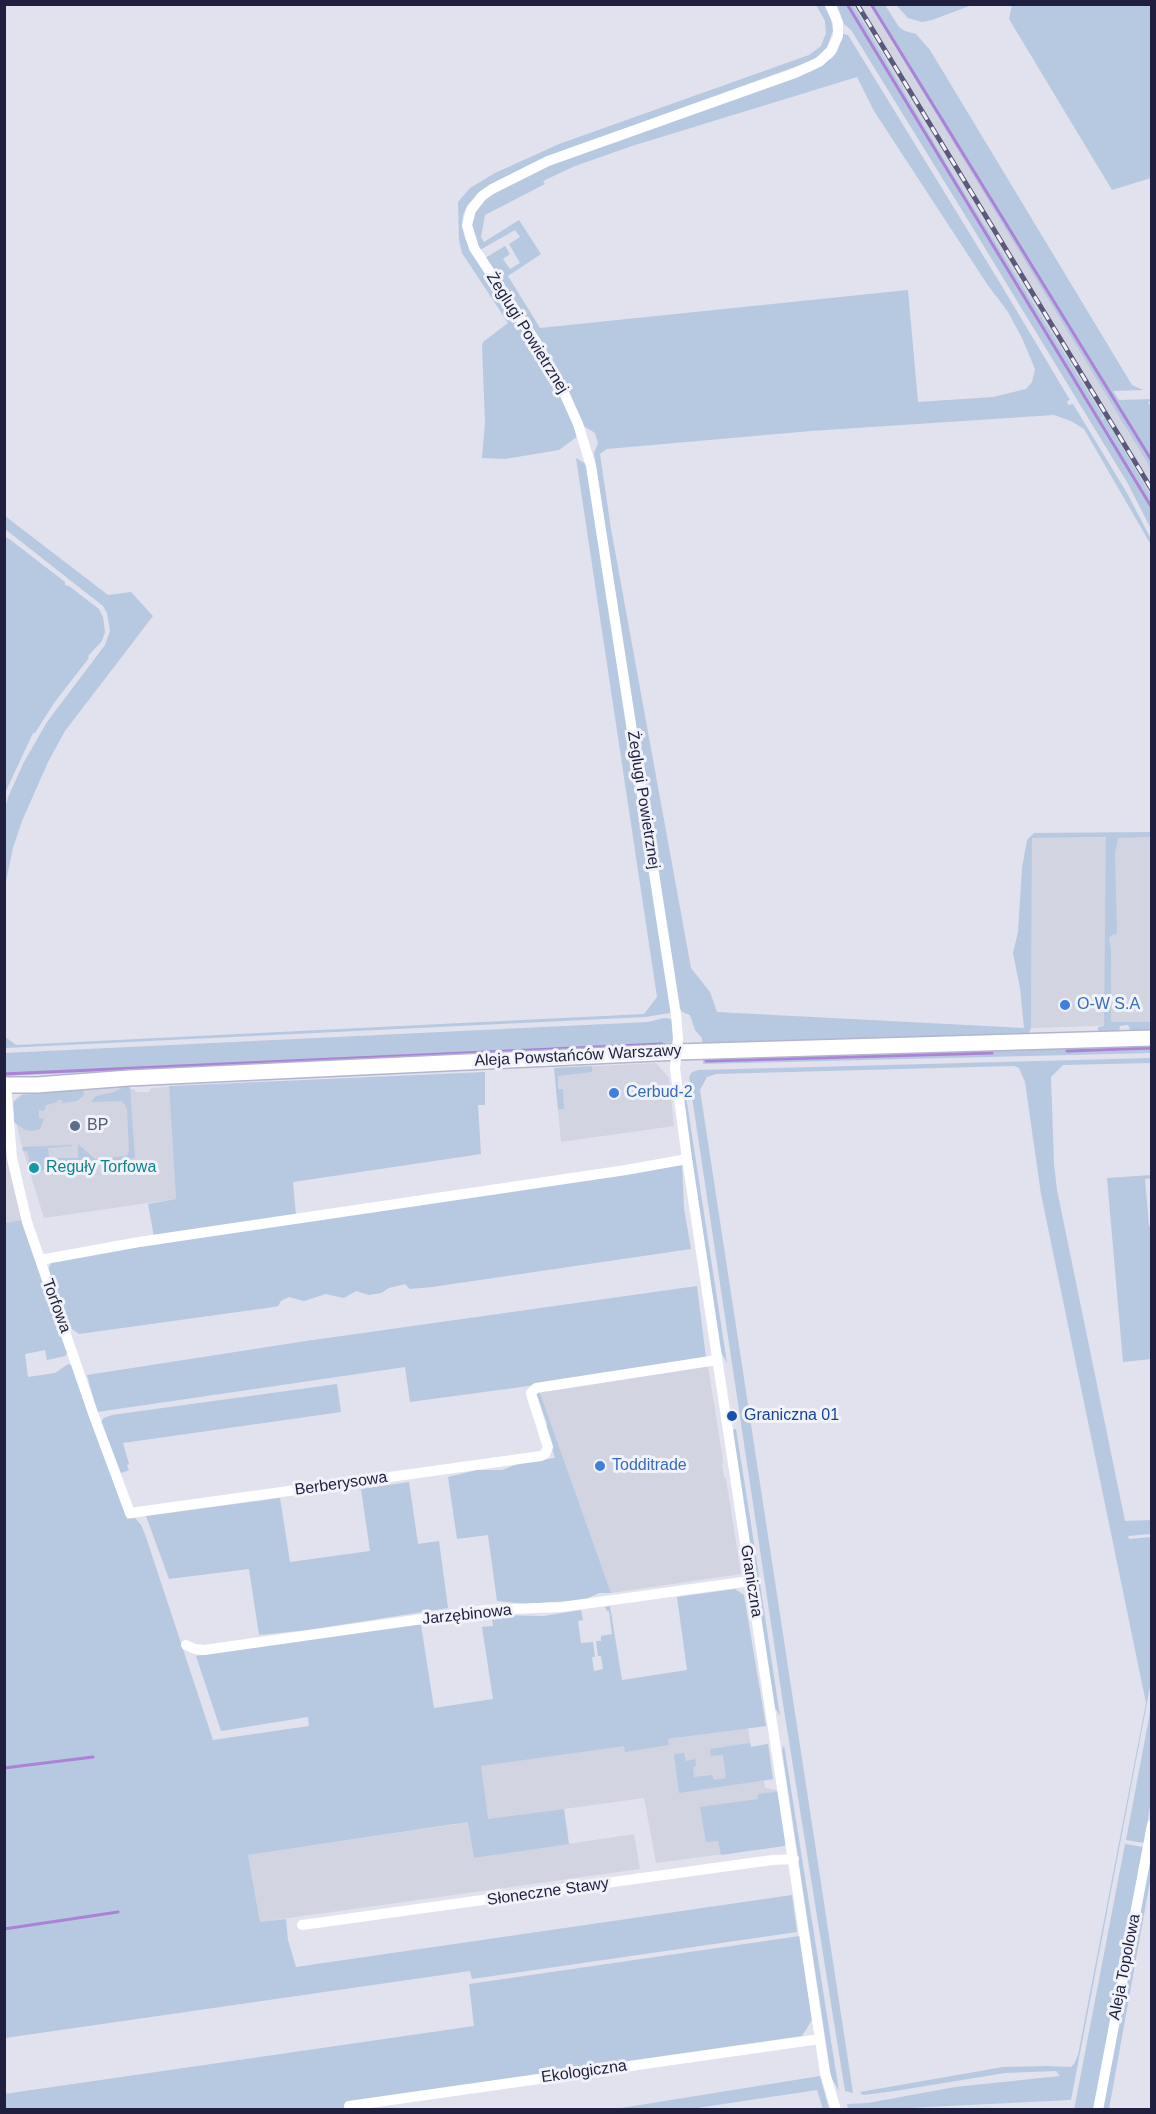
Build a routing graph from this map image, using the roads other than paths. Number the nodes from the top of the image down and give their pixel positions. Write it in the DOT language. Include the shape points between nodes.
graph roads {
  1 [pos="830,4"];
  2 [pos="1152,1038"];
  3 [pos="677,1052"];
  4 [pos="5,1085"];
  5 [pos="687,1159"];
  6 [pos="40,1260"];
  7 [pos="717,1360"];
  8 [pos="137,1513"];
  9 [pos="750,1581"];
  10 [pos="186,1645"];
  11 [pos="1152,1825"];
  12 [pos="1150,1839"];
  13 [pos="794,1860"];
  14 [pos="302,1925"];
  15 [pos="820,2039"];
  16 [pos="349,2106"];
  17 [pos="836,2109"];
  18 [pos="1098,2109"];
  1 -- 3 [label="street, Żeglugi Powietrznej" via="837,19 835,44 830,53 806,69 548,161 487,193 475,203 468,217 468,234 474,248 553,370 586,445 674,1001"];
  2 -- 3 [label="street, Aleja Powstańców Warszawy"];
  3 -- 4 [label="street, Aleja Powstańców Warszawy"];
  3 -- 5 [label="street, Graniczna" via="675,1077"];
  4 -- 6 [label="street, Torfowa" via="12,1158"];
  5 -- 6 [label="street"];
  5 -- 7 [label="street, Graniczna"];
  6 -- 8 [label="street, Torfowa" via="129,1512"];
  7 -- 8 [label="street, Berberysowa" via="538,1387 531,1394 548,1447 545,1454"];
  7 -- 9 [label="street, Graniczna"];
  9 -- 10 [label="street, Jarzębinowa" via="562,1607 486,1611 204,1650"];
  9 -- 13 [label="street, Graniczna"];
  11 -- 12 [label="street, Aleja Topolowa"];
  12 -- 18 [label="street, Aleja Topolowa"];
  13 -- 14 [label="street, Słoneczne Stawy"];
  13 -- 15 [label="street, Graniczna"];
  15 -- 16 [label="street, Ekologiczna"];
  15 -- 17 [label="street, Graniczna"];
}
